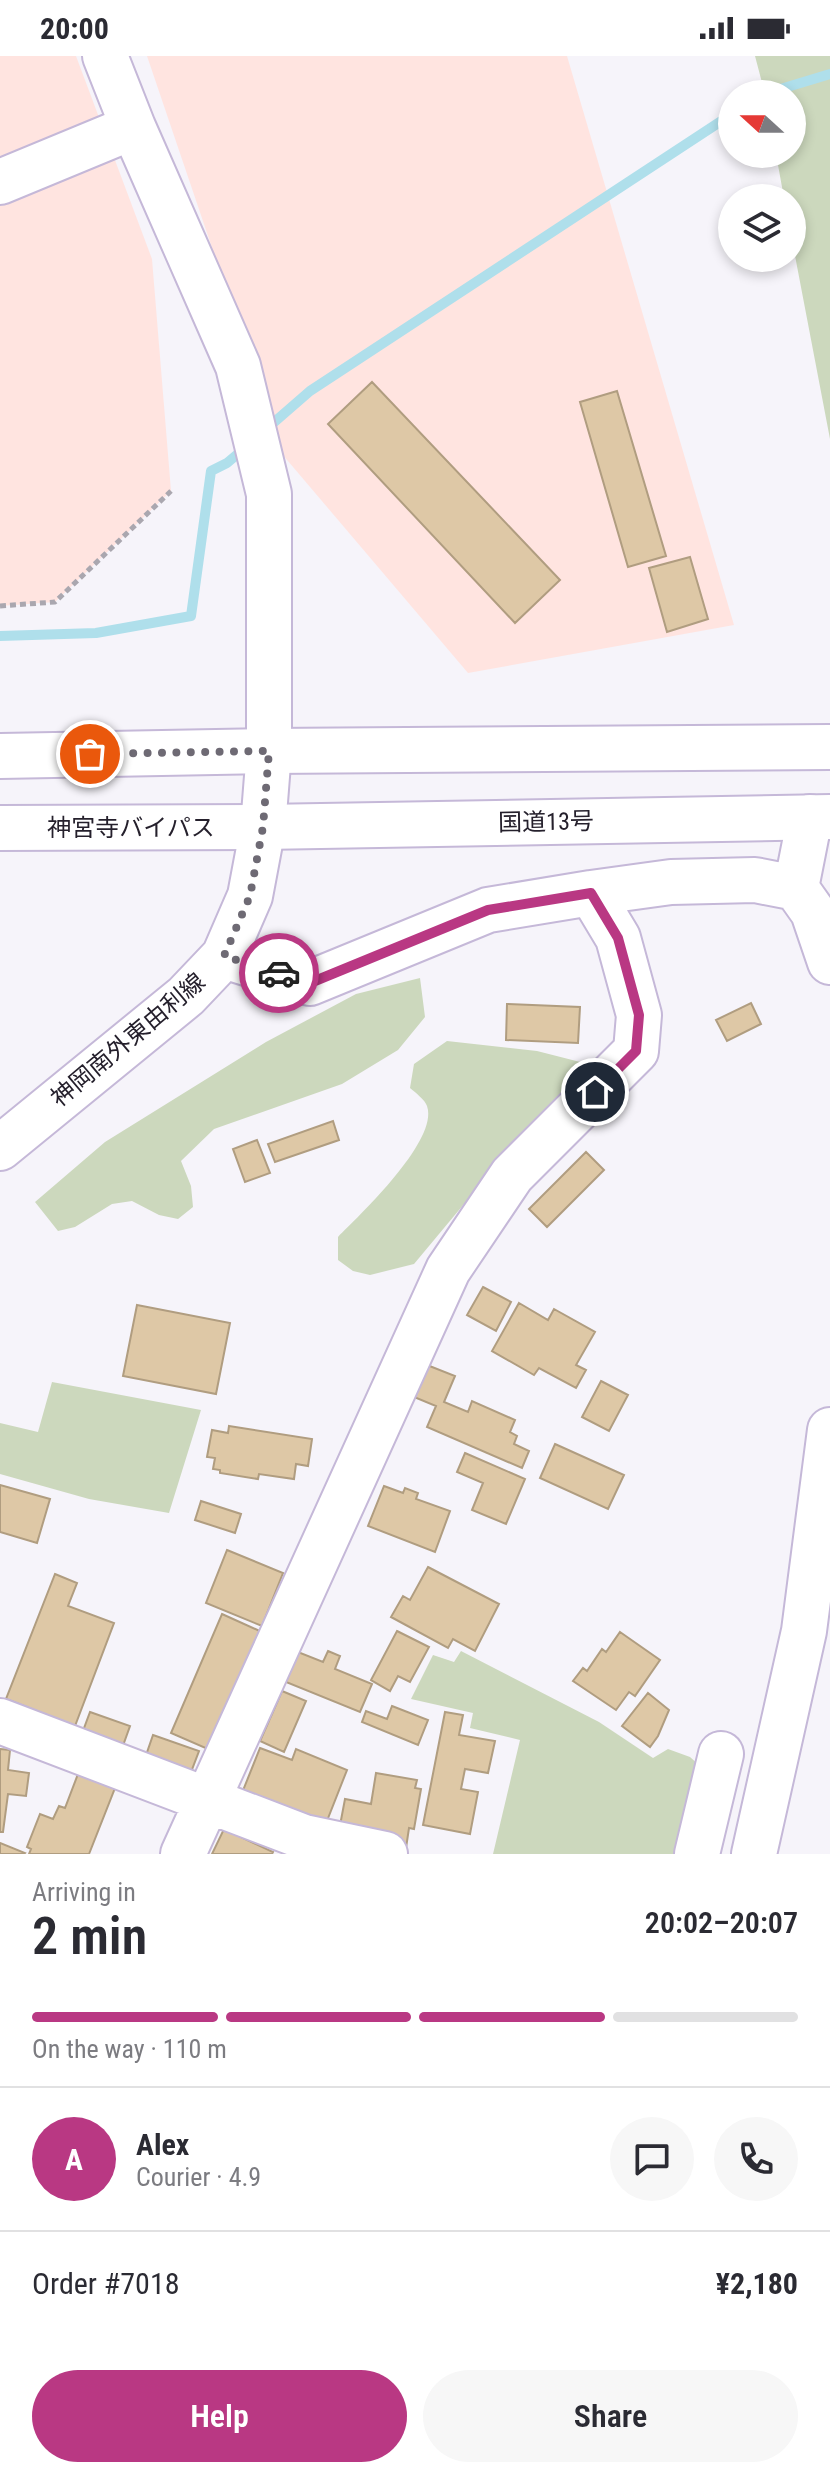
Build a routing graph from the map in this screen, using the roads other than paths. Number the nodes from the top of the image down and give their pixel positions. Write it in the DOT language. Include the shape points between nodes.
graph roads {
  1 [pos="105,56"];
  2 [pos="133,127"];
  3 [pos="0,182"];
  4 [pos="830,747"];
  5 [pos="269,751"];
  6 [pos="0,756"];
  7 [pos="820,817"];
  8 [pos="263,827"];
  9 [pos="0,828"];
  10 [pos="796,888"];
  11 [pos="591,893"];
  12 [pos="224,956"];
  13 [pos="830,962"];
  14 [pos="0,1148"];
  15 [pos="830,1430"];
  16 [pos="0,1721"];
  17 [pos="721,1754"];
  18 [pos="207,1801"];
  19 [pos="183,1854"];
  20 [pos="385,1854"];
  21 [pos="697,1854"];
  22 [pos="754,1854"];
  1 -- 2 [label="main road, 神岡南外東由利線"];
  2 -- 3 [label="main road"];
  2 -- 5 [label="main road, 神岡南外東由利線" via="238,366 269,494"];
  4 -- 5 [label="main road"];
  5 -- 6 [label="main road"];
  5 -- 8 [label="main road, 神岡南外東由利線"];
  7 -- 8 [label="main road, 国道13号"];
  7 -- 10 [label="main road"];
  8 -- 9 [label="main road, 神宮寺バイパス"];
  8 -- 12 [label="main road, 神岡南外東由利線" via="250,896"];
  10 -- 11 [label="main road" via="755,880 671,882"];
  10 -- 13 [label="main road" via="813,912"];
  11 -- 12 [label="main road" via="488,910 310,983"];
  11 -- 18 [label="main road" via="618,938 639,1015 636,1051 512,1175 448,1270"];
  12 -- 14 [label="main road, 神岡南外東由利線" via="186,996"];
  15 -- 22 [label="main road" via="804,1631"];
  16 -- 18 [label="main road"];
  17 -- 21 [label="main road"];
  18 -- 19 [label="main road"];
  18 -- 20 [label="main road" via="304,1837"];
}
